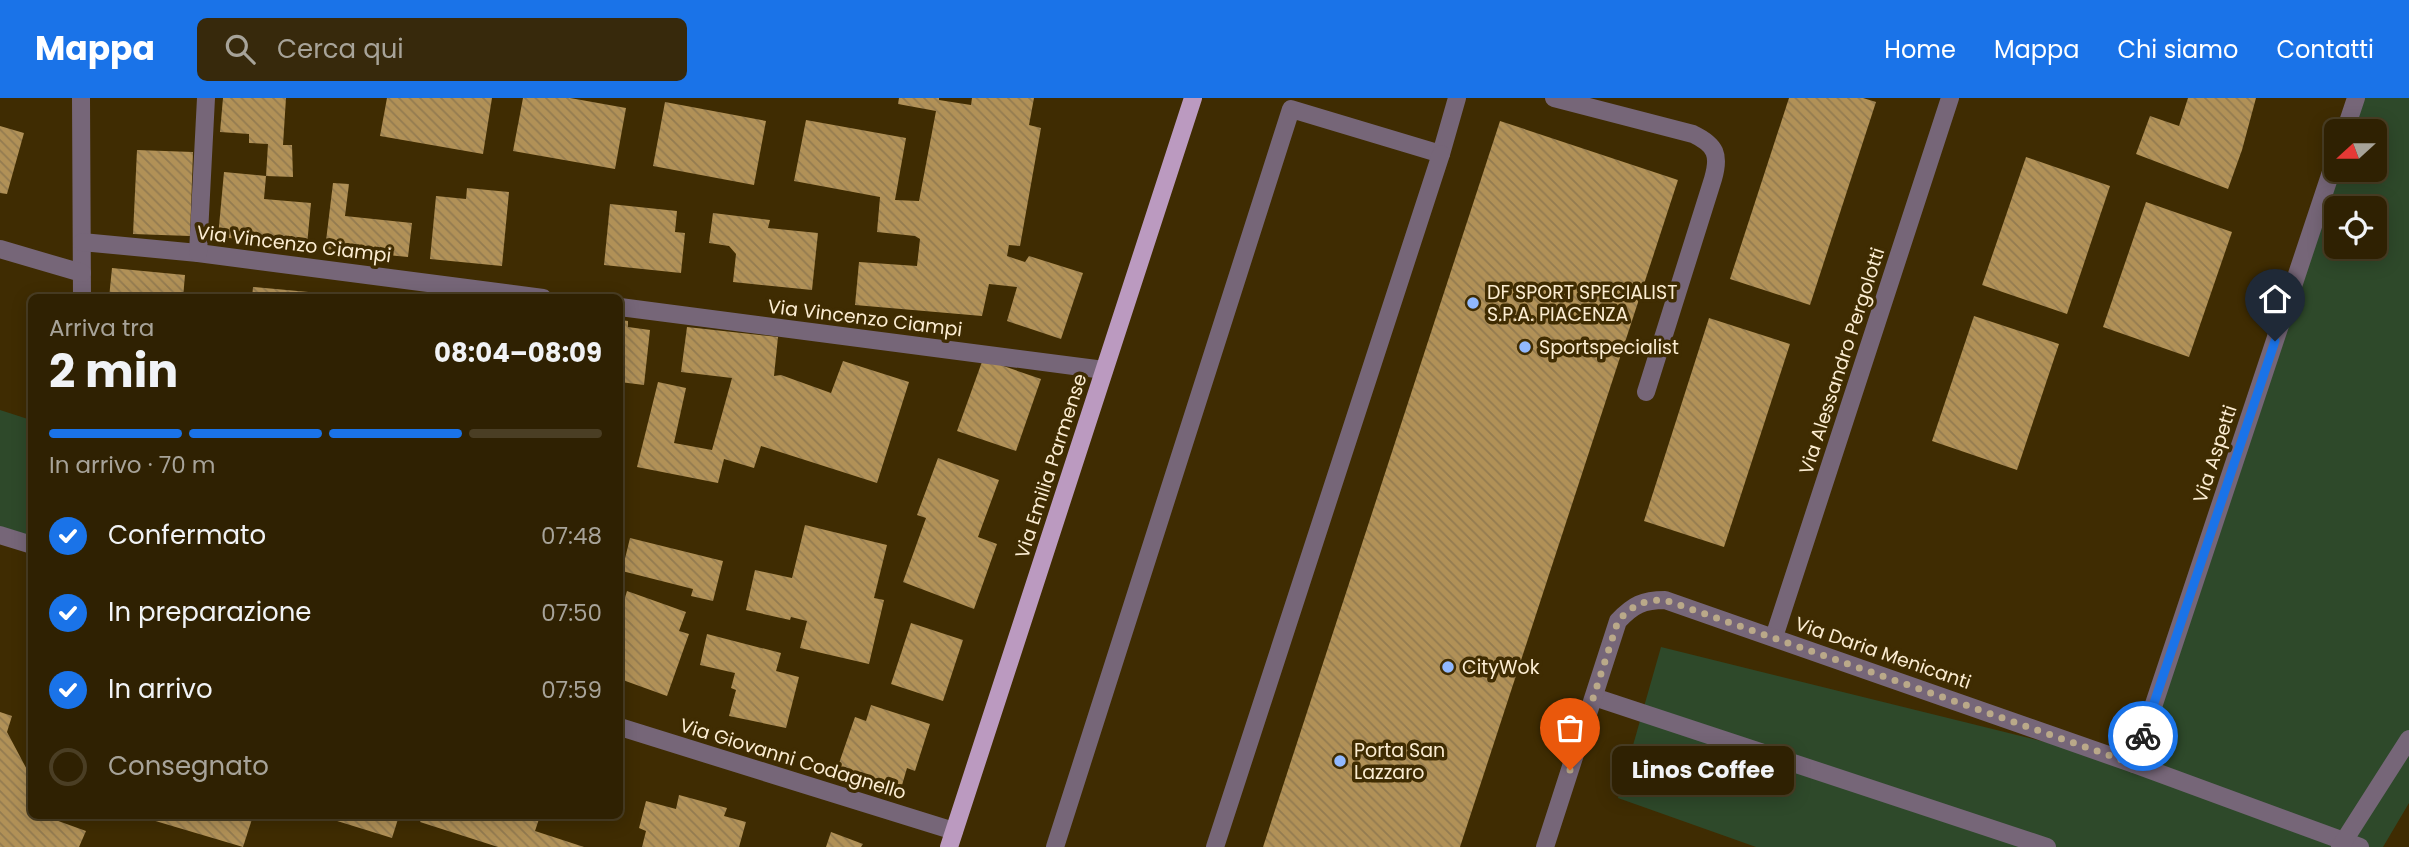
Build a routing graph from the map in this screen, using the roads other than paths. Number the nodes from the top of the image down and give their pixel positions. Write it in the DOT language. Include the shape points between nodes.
graph roads {
  1 [pos="81,98"];
  2 [pos="205,98"];
  3 [pos="1193,98"];
  4 [pos="1457,98"];
  5 [pos="1554,98"];
  6 [pos="1950,98"];
  7 [pos="2356,98"];
  8 [pos="2349,119"];
  9 [pos="1441,154"];
  10 [pos="2328,182"];
  11 [pos="82,242"];
  12 [pos="0,248"];
  13 [pos="198,253"];
  14 [pos="82,273"];
  15 [pos="82,294"];
  16 [pos="512,294"];
  17 [pos="623,307"];
  18 [pos="1104,370"];
  19 [pos="1646,392"];
  20 [pos="0,535"];
  21 [pos="28,544"];
  22 [pos="1774,637"];
  23 [pos="1594,697"];
  24 [pos="623,728"];
  25 [pos="2409,739"];
  26 [pos="2134,764"];
  27 [pos="951,839"];
  28 [pos="2348,845"];
  29 [pos="1055,847"];
  30 [pos="1215,847"];
  31 [pos="1545,847"];
  32 [pos="2047,847"];
  1 -- 11 [label="street"];
  2 -- 13 [label="street"];
  3 -- 18 [label="main road, Via Emilia Parmense"];
  4 -- 9 [label="street"];
  5 -- 19 [label="street" via="1693,134 1708,141 1716,153 1715,172"];
  6 -- 22 [label="street, Via Alessandro Pergolotti"];
  7 -- 8 [label="street"];
  9 -- 29 [label="street" via="1291,109"];
  9 -- 30 [label="street"];
  10 -- 26 [label="street, Via Aspetti"];
  11 -- 13 [label="street, Via Vincenzo Ciampi"];
  11 -- 14 [label="street"];
  12 -- 14 [label="street"];
  13 -- 16 [label="street, Via Vincenzo Ciampi"];
  14 -- 15 [label="street"];
  17 -- 18 [label="street, Via Vincenzo Ciampi"];
  18 -- 27 [label="main road, Via Emilia Parmense"];
  20 -- 21 [label="street"];
  22 -- 23 [label="street, Via Daria Menicanti" via="1665,600 1650,600 1631,607 1618,621"];
  22 -- 26 [label="street, Via Daria Menicanti"];
  23 -- 31 [label="street, Via Daria Menicanti"];
  23 -- 32 [label="street"];
  24 -- 27 [label="street, Via Giovanni Codagnello"];
  25 -- 28 [label="street"];
  26 -- 28 [label="street, Via Daria Menicanti"];
}
